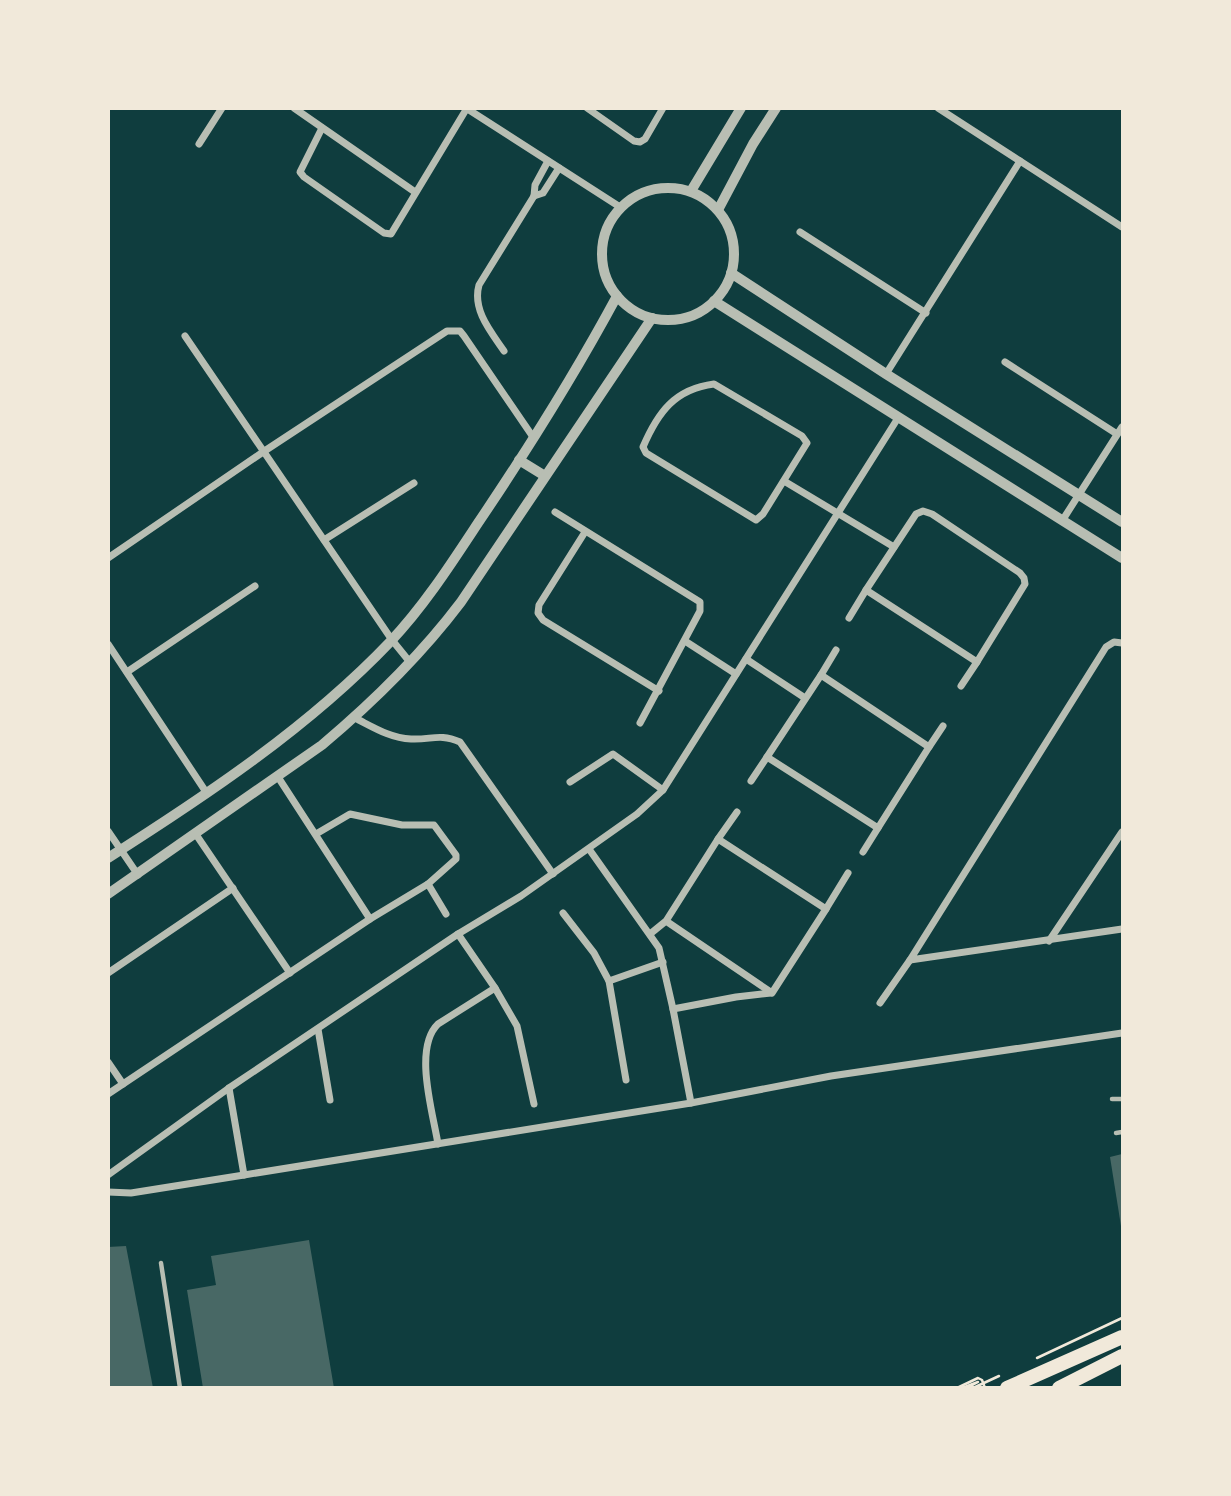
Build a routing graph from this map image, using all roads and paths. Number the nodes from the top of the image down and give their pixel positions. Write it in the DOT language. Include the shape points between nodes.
graph roads {
  1 [pos="222,108"];
  2 [pos="294,108"];
  3 [pos="587,108"];
  4 [pos="663,108"];
  5 [pos="741,108"];
  6 [pos="776,108"];
  7 [pos="937,108"];
  8 [pos="466,109"];
  9 [pos="322,128"];
  10 [pos="199,144"];
  11 [pos="548,161"];
  12 [pos="1020,161"];
  13 [pos="559,168"];
  14 [pos="691,191"];
  15 [pos="415,192"];
  16 [pos="534,196"];
  17 [pos="620,207"];
  18 [pos="718,210"];
  19 [pos="1122,227"];
  20 [pos="800,232"];
  21 [pos="731,274"];
  22 [pos="617,296"];
  23 [pos="714,301"];
  24 [pos="926,313"];
  25 [pos="652,318"];
  26 [pos="185,336"];
  27 [pos="504,351"];
  28 [pos="1005,362"];
  29 [pos="886,374"];
  30 [pos="898,418"];
  31 [pos="1122,426"];
  32 [pos="1117,434"];
  33 [pos="533,437"];
  34 [pos="263,452"];
  35 [pos="519,460"];
  36 [pos="545,476"];
  37 [pos="784,481"];
  38 [pos="414,484"];
  39 [pos="1077,495"];
  40 [pos="555,512"];
  41 [pos="836,513"];
  42 [pos="1062,521"];
  43 [pos="1122,522"];
  44 [pos="585,532"];
  45 [pos="324,540"];
  46 [pos="894,547"];
  47 [pos="108,558"];
  48 [pos="1122,558"];
  49 [pos="255,586"];
  50 [pos="866,590"];
  51 [pos="849,618"];
  52 [pos="392,640"];
  53 [pos="685,640"];
  54 [pos="1122,643"];
  55 [pos="108,644"];
  56 [pos="836,650"];
  57 [pos="746,659"];
  58 [pos="409,662"];
  59 [pos="977,662"];
  60 [pos="128,673"];
  61 [pos="736,674"];
  62 [pos="821,675"];
  63 [pos="961,686"];
  64 [pos="659,691"];
  65 [pos="805,698"];
  66 [pos="355,718"];
  67 [pos="640,723"];
  68 [pos="943,726"];
  69 [pos="929,747"];
  70 [pos="767,757"];
  71 [pos="278,777"];
  72 [pos="570,782"];
  73 [pos="751,782"];
  74 [pos="663,790"];
  75 [pos="206,792"];
  76 [pos="737,812"];
  77 [pos="878,828"];
  78 [pos="108,831"];
  79 [pos="1122,832"];
  80 [pos="195,833"];
  81 [pos="316,834"];
  82 [pos="718,839"];
  83 [pos="589,849"];
  84 [pos="122,850"];
  85 [pos="863,852"];
  86 [pos="108,859"];
  87 [pos="848,873"];
  88 [pos="553,874"];
  89 [pos="138,875"];
  90 [pos="428,884"];
  91 [pos="233,888"];
  92 [pos="108,894"];
  93 [pos="826,909"];
  94 [pos="446,914"];
  95 [pos="563,914"];
  96 [pos="369,919"];
  97 [pos="666,921"];
  98 [pos="1122,929"];
  99 [pos="650,933"];
  100 [pos="458,934"];
  101 [pos="1049,941"];
  102 [pos="911,960"];
  103 [pos="663,962"];
  104 [pos="108,973"];
  105 [pos="290,974"];
  106 [pos="609,981"];
  107 [pos="495,988"];
  108 [pos="772,993"];
  109 [pos="880,1003"];
  110 [pos="673,1009"];
  111 [pos="318,1029"];
  112 [pos="1122,1033"];
  113 [pos="108,1062"];
  114 [pos="626,1080"];
  115 [pos="123,1084"];
  116 [pos="229,1088"];
  117 [pos="108,1094"];
  118 [pos="1122,1099"];
  119 [pos="330,1100"];
  120 [pos="1112,1100"];
  121 [pos="691,1103"];
  122 [pos="534,1104"];
  123 [pos="438,1144"];
  124 [pos="108,1175"];
  125 [pos="244,1175"];
  126 [pos="108,1192"];
  127 [pos="161,1263"];
  128 [pos="1122,1318"];
  129 [pos="1122,1337"];
  130 [pos="1122,1356"];
  131 [pos="1028,1362"];
  132 [pos="1005,1381"];
  133 [pos="180,1388"];
  134 [pos="957,1388"];
  135 [pos="973,1388"];
  136 [pos="985,1388"];
  137 [pos="1059,1388"];
  1 -- 10 [label="street"];
  2 -- 9 [label="street"];
  3 -- 4 [label="street" via="640,142"];
  5 -- 14 [label="street"];
  6 -- 18 [label="street"];
  7 -- 12 [label="street"];
  8 -- 11 [label="street"];
  8 -- 15 [label="street"];
  9 -- 15 [label="street"];
  9 -- 15 [label="street" via="300,172 384,233 396,229"];
  11 -- 13 [label="street"];
  11 -- 16 [label="street"];
  12 -- 19 [label="street"];
  12 -- 24 [label="street"];
  13 -- 16 [label="street" via="543,193"];
  13 -- 17 [label="street"];
  14 -- 17 [label="street" via="653,189"];
  14 -- 18 [label="street"];
  16 -- 27 [label="street" via="476,295 487,327"];
  17 -- 22 [label="street" via="607,227 601,250 605,275"];
  18 -- 21 [label="street" via="734,251"];
  20 -- 24 [label="street"];
  21 -- 23 [label="street"];
  21 -- 29 [label="street"];
  22 -- 25 [label="street"];
  22 -- 33 [label="street"];
  23 -- 25 [label="street" via="696,314 674,320"];
  23 -- 30 [label="street"];
  24 -- 29 [label="street"];
  25 -- 36 [label="street"];
  26 -- 34 [label="street"];
  28 -- 32 [label="street"];
  29 -- 39 [label="street"];
  30 -- 41 [label="street"];
  30 -- 42 [label="street"];
  31 -- 32 [label="street"];
  32 -- 39 [label="street"];
  33 -- 34 [label="street" via="464,336 454,330"];
  33 -- 35 [label="street"];
  34 -- 45 [label="street"];
  34 -- 47 [label="street"];
  35 -- 36 [label="street"];
  35 -- 52 [label="street" via="426,600"];
  36 -- 58 [label="street" via="454,610"];
  37 -- 37 [label="street" via="756,520 643,447 671,400 714,384 802,436 807,443"];
  37 -- 41 [label="street"];
  38 -- 45 [label="street"];
  39 -- 42 [label="street"];
  39 -- 43 [label="street"];
  40 -- 44 [label="street"];
  41 -- 46 [label="street"];
  41 -- 57 [label="street"];
  42 -- 48 [label="street"];
  44 -- 53 [label="street" via="700,602"];
  44 -- 64 [label="street" via="539,605 538,614"];
  45 -- 52 [label="street"];
  46 -- 50 [label="street"];
  46 -- 59 [label="street" via="923,510 1024,578 1025,584"];
  49 -- 60 [label="street"];
  50 -- 51 [label="street"];
  50 -- 59 [label="street"];
  52 -- 58 [label="street"];
  52 -- 75 [label="street" via="306,722"];
  53 -- 61 [label="street"];
  53 -- 64 [label="street"];
  54 -- 102 [label="street" via="1106,647"];
  55 -- 60 [label="street"];
  56 -- 62 [label="street"];
  57 -- 61 [label="street"];
  57 -- 65 [label="street"];
  58 -- 66 [label="street"];
  59 -- 63 [label="street"];
  60 -- 75 [label="street"];
  61 -- 74 [label="street"];
  62 -- 65 [label="street"];
  62 -- 69 [label="street"];
  64 -- 67 [label="street"];
  65 -- 70 [label="street"];
  66 -- 71 [label="street"];
  66 -- 88 [label="street" via="391,736 445,736 460,742"];
  68 -- 69 [label="street"];
  69 -- 77 [label="street"];
  70 -- 73 [label="street"];
  70 -- 77 [label="street"];
  71 -- 80 [label="street"];
  71 -- 81 [label="street"];
  72 -- 74 [label="street" via="612,754"];
  74 -- 83 [label="street"];
  75 -- 84 [label="street"];
  76 -- 82 [label="street"];
  77 -- 85 [label="street"];
  78 -- 84 [label="street"];
  79 -- 101 [label="street"];
  80 -- 89 [label="street"];
  80 -- 91 [label="street"];
  81 -- 90 [label="street" via="350,814 402,825 434,825 456,859"];
  81 -- 96 [label="street"];
  82 -- 93 [label="street"];
  82 -- 97 [label="street"];
  83 -- 88 [label="street"];
  83 -- 99 [label="street"];
  84 -- 86 [label="street"];
  84 -- 89 [label="street"];
  87 -- 93 [label="street"];
  88 -- 100 [label="street"];
  89 -- 92 [label="street"];
  90 -- 94 [label="street"];
  90 -- 96 [label="street"];
  91 -- 104 [label="street"];
  91 -- 105 [label="street"];
  93 -- 108 [label="street"];
  95 -- 106 [label="street"];
  96 -- 105 [label="street"];
  97 -- 99 [label="street"];
  97 -- 108 [label="street"];
  98 -- 101 [label="street"];
  99 -- 103 [label="street"];
  100 -- 107 [label="street"];
  100 -- 111 [label="street"];
  101 -- 102 [label="street"];
  102 -- 109 [label="street"];
  103 -- 106 [label="street"];
  103 -- 110 [label="street"];
  105 -- 115 [label="street"];
  106 -- 114 [label="street"];
  107 -- 122 [label="street" via="517,1027"];
  107 -- 123 [label="street" via="430,1031 426,1067"];
  108 -- 110 [label="street"];
  110 -- 121 [label="street"];
  111 -- 116 [label="street"];
  111 -- 119 [label="street"];
  112 -- 121 [label="street" via="831,1076"];
  113 -- 115 [label="street"];
  115 -- 117 [label="street"];
  116 -- 124 [label="street"];
  116 -- 125 [label="street"];
  118 -- 120 [label="lane"];
  121 -- 123 [label="street"];
  123 -- 125 [label="street"];
  125 -- 126 [label="street" via="131,1193"];
  127 -- 133 [label="lane"];
  128 -- 131 [label="path"];
  129 -- 132 [label="highway"];
  130 -- 137 [label="highway"];
  132 -- 135 [label="path"];
  134 -- 136 [label="path" via="978,1378"];
}
